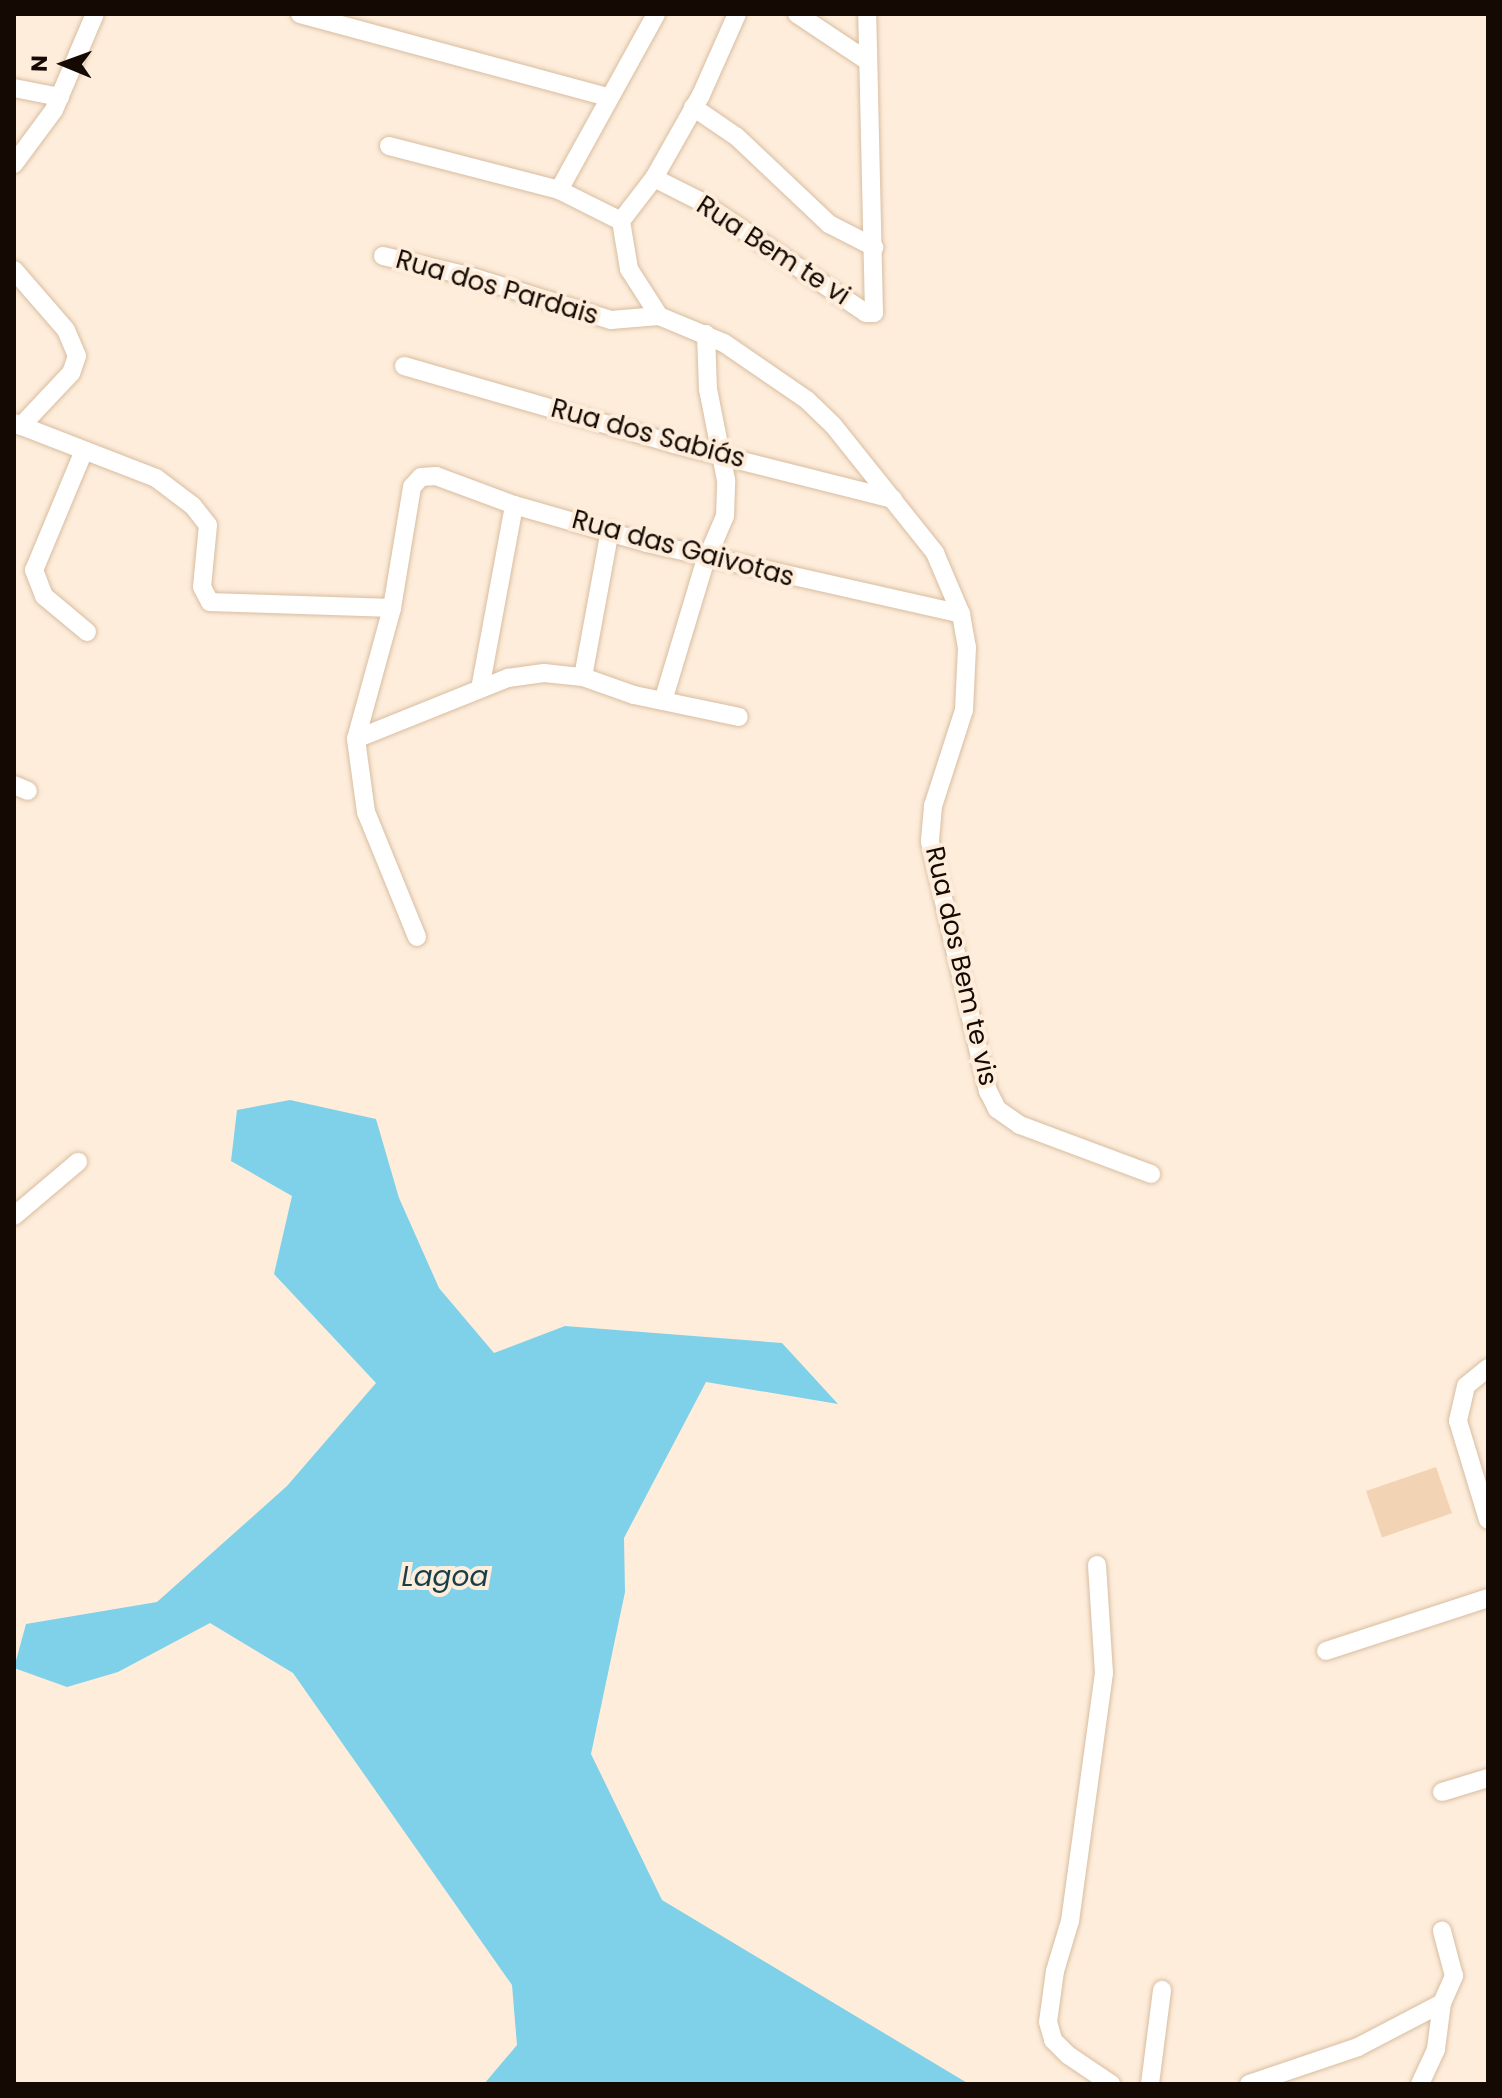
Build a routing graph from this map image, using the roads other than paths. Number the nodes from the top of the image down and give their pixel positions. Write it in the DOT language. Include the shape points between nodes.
graph roads {
  1 [pos="95,14"];
  2 [pos="300,14"];
  3 [pos="656,14"];
  4 [pos="737,14"];
  5 [pos="797,14"];
  6 [pos="867,14"];
  7 [pos="866,60"];
  8 [pos="14,88"];
  9 [pos="60,97"];
  10 [pos="608,97"];
  11 [pos="693,107"];
  12 [pos="389,146"];
  13 [pos="14,164"];
  14 [pos="654,178"];
  15 [pos="559,190"];
  16 [pos="621,221"];
  17 [pos="874,247"];
  18 [pos="383,256"];
  19 [pos="14,270"];
  20 [pos="659,316"];
  21 [pos="706,334"];
  22 [pos="404,366"];
  23 [pos="17,425"];
  24 [pos="722,452"];
  25 [pos="83,453"];
  26 [pos="893,499"];
  27 [pos="514,505"];
  28 [pos="610,530"];
  29 [pos="709,556"];
  30 [pos="392,608"];
  31 [pos="961,614"];
  32 [pos="87,632"];
  33 [pos="583,677"];
  34 [pos="480,689"];
  35 [pos="663,701"];
  36 [pos="739,717"];
  37 [pos="356,739"];
  38 [pos="417,937"];
  39 [pos="78,1162"];
  40 [pos="1151,1174"];
  41 [pos="14,1216"];
  42 [pos="1488,1368"];
  43 [pos="1488,1520"];
  44 [pos="1097,1565"];
  45 [pos="1488,1598"];
  46 [pos="1326,1651"];
  47 [pos="1488,1778"];
  48 [pos="1442,1792"];
  49 [pos="1442,1931"];
  50 [pos="1162,1990"];
  51 [pos="1442,2003"];
  52 [pos="1111,2084"];
  53 [pos="1150,2084"];
  54 [pos="1249,2084"];
  55 [pos="1420,2084"];
  1 -- 9 [label="street"];
  2 -- 10 [label="street"];
  3 -- 10 [label="street"];
  4 -- 11 [label="street"];
  5 -- 7 [label="street"];
  6 -- 7 [label="street, Rua Bem te vi"];
  7 -- 17 [label="street, Rua Bem te vi"];
  8 -- 9 [label="street"];
  9 -- 13 [label="street"];
  10 -- 15 [label="street"];
  11 -- 14 [label="street"];
  11 -- 17 [label="street, Rua Bem te vi" via="737,137 829,224"];
  12 -- 15 [label="street"];
  14 -- 16 [label="street"];
  14 -- 17 [label="street, Rua Bem te vi" via="700,201 871,314 878,305"];
  15 -- 16 [label="street"];
  16 -- 20 [label="street" via="629,269"];
  18 -- 20 [label="street, Rua dos Pardais" via="611,320"];
  19 -- 23 [label="street" via="66,330 77,356 71,373"];
  20 -- 21 [label="street, Rua dos Bem te vis"];
  21 -- 24 [label="street" via="708,389"];
  21 -- 26 [label="street, Rua dos Bem te vis" via="807,400"];
  22 -- 24 [label="street, Rua dos Sabiás" via="662,440"];
  23 -- 25 [label="street"];
  24 -- 26 [label="street, Rua dos Sabiás" via="818,483"];
  24 -- 29 [label="street" via="725,516"];
  25 -- 30 [label="street" via="156,478 193,506 208,525 203,593 210,602"];
  25 -- 32 [label="street" via="34,570 44,596"];
  26 -- 31 [label="street, Rua dos Bem te vis" via="935,553"];
  27 -- 28 [label="street, Rua das Gaivotas"];
  27 -- 30 [label="street, Rua das Gaivotas" via="436,476 421,477 412,487"];
  27 -- 34 [label="street"];
  28 -- 29 [label="street, Rua das Gaivotas"];
  28 -- 33 [label="street"];
  29 -- 31 [label="street, Rua das Gaivotas"];
  29 -- 35 [label="street"];
  30 -- 37 [label="street"];
  31 -- 40 [label="street, Rua dos Bem te vis" via="967,647 964,710 933,806 930,842 988,1091 997,1109 1020,1125"];
  33 -- 34 [label="street" via="529,674"];
  33 -- 35 [label="street"];
  34 -- 37 [label="street"];
  35 -- 36 [label="street"];
  37 -- 38 [label="street" via="374,838"];
  39 -- 41 [label="street"];
  42 -- 43 [label="street" via="1466,1386 1458,1421"];
  44 -- 52 [label="street" via="1104,1673 1070,1921 1055,1971 1048,2022 1053,2040 1068,2055"];
  45 -- 46 [label="street"];
  47 -- 48 [label="street"];
  49 -- 51 [label="street" via="1454,1976"];
  50 -- 53 [label="street"];
  51 -- 54 [label="street" via="1358,2047"];
  51 -- 55 [label="street" via="1436,2049"];
}
